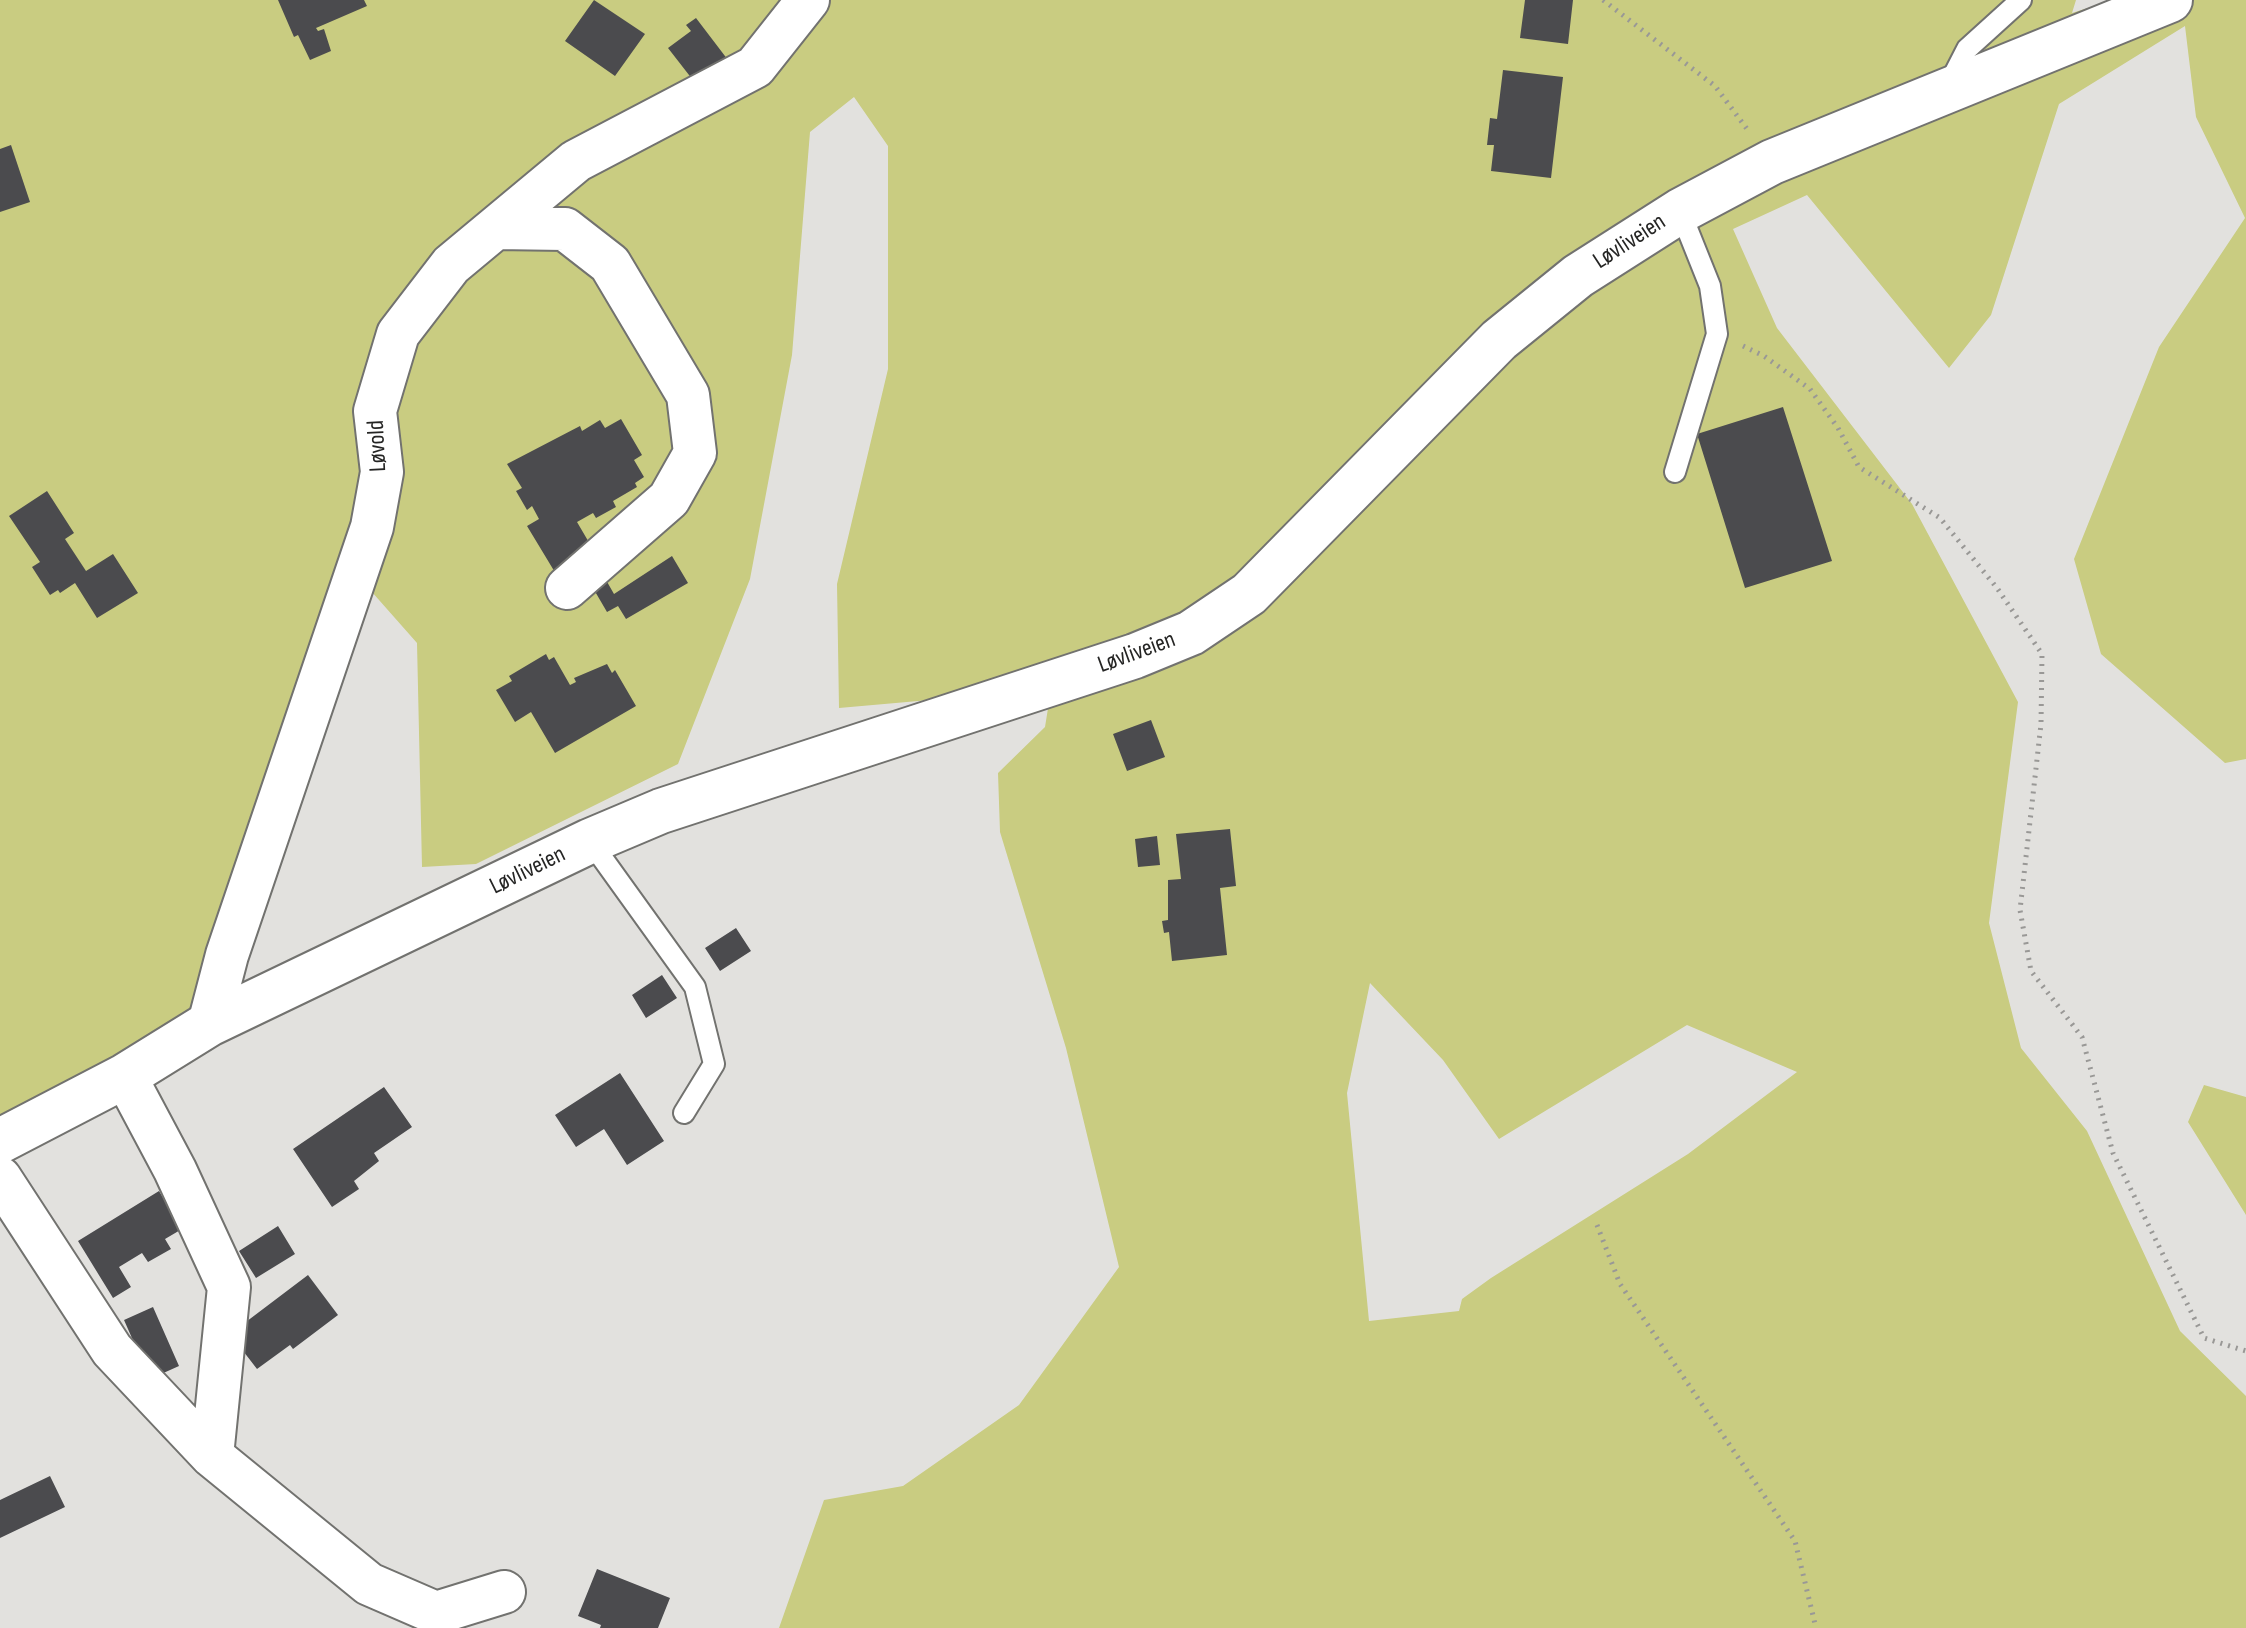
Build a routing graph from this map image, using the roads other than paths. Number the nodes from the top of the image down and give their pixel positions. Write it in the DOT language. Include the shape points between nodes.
graph roads {
  1 [pos="808,0"];
  2 [pos="2021,0"];
  3 [pos="2170,0"];
  4 [pos="1946,91"];
  5 [pos="1680,211"];
  6 [pos="496,228"];
  7 [pos="1675,472"];
  8 [pos="567,588"];
  9 [pos="590,841"];
  10 [pos="209,1024"];
  11 [pos="125,1076"];
  12 [pos="684,1113"];
  13 [pos="0,1141"];
  14 [pos="0,1178"];
  15 [pos="212,1456"];
  16 [pos="504,1592"];
  1 -- 6 [label="street, Løvold" via="755,67 576,161"];
  2 -- 4 [label="lane" via="1967,49"];
  3 -- 4 [label="main road, Løvliveien"];
  4 -- 5 [label="main road, Løvliveien" via="1772,162"];
  5 -- 7 [label="lane" via="1710,286 1717,334"];
  5 -- 9 [label="main road, Løvliveien" via="1578,276 1499,340 1249,594 1191,633 661,811"];
  6 -- 8 [label="street" via="565,229 610,264 688,395 695,453 669,499"];
  6 -- 10 [label="street, Løvold" via="451,265 398,334 375,411 382,472 372,527 227,955"];
  9 -- 10 [label="main road, Løvliveien"];
  9 -- 12 [label="lane" via="695,987 714,1064"];
  10 -- 11 [label="main road, Løvliveien"];
  11 -- 13 [label="main road, Løvliveien"];
  11 -- 15 [label="street" via="229,1287"];
  14 -- 15 [label="street" via="112,1350"];
  15 -- 16 [label="street" via="369,1584 436,1613"];
}
